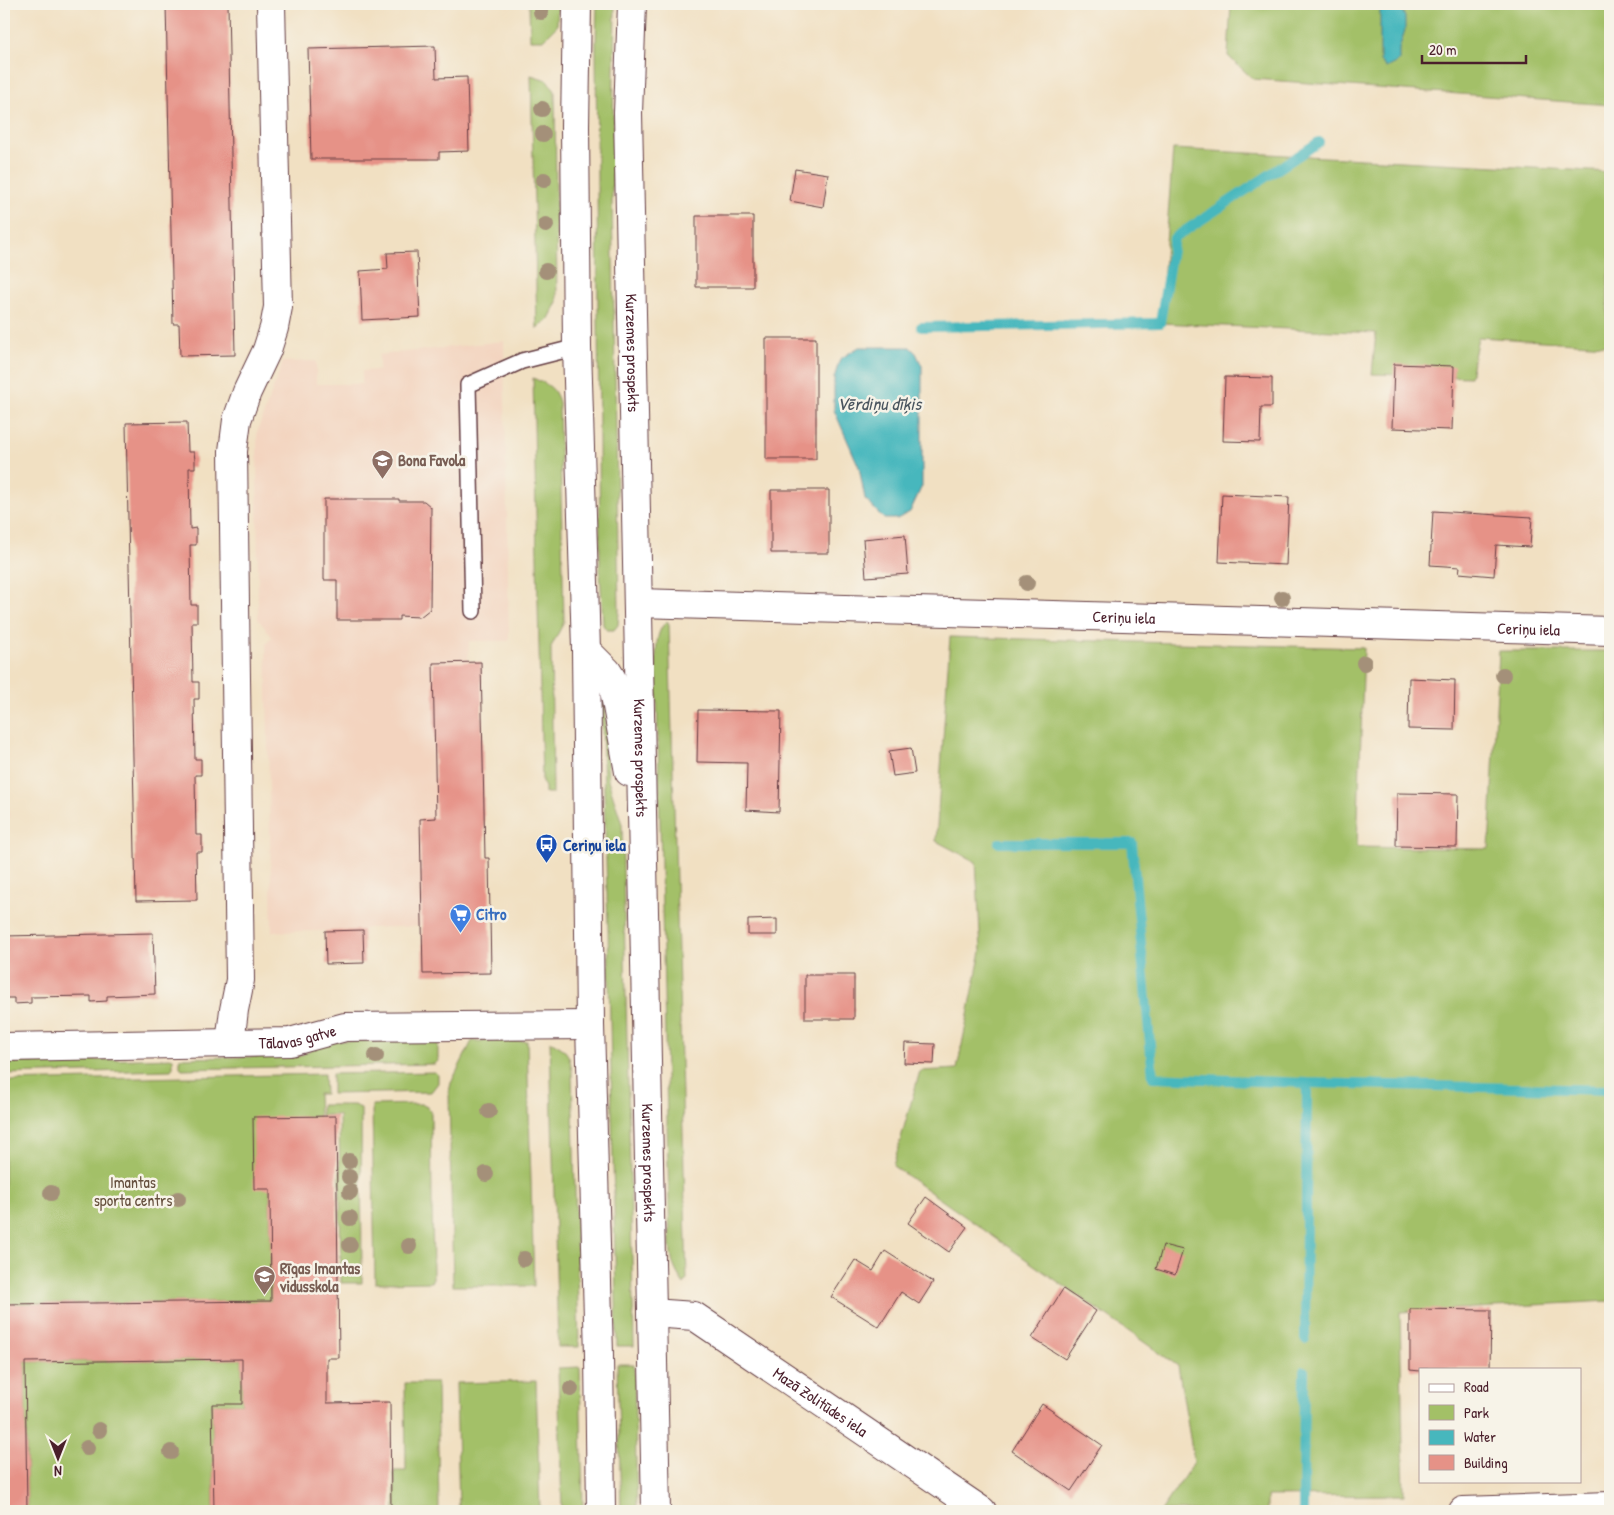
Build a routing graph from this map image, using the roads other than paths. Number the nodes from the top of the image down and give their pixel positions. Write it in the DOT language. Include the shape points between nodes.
graph roads {
  1 [pos="271,4"];
  2 [pos="577,4"];
  3 [pos="632,4"];
  4 [pos="577,347"];
  5 [pos="638,603"];
  6 [pos="473,612"];
  7 [pos="1610,631"];
  8 [pos="586,650"];
  9 [pos="643,803"];
  10 [pos="590,1025"];
  11 [pos="230,1043"];
  12 [pos="4,1047"];
  13 [pos="652,1313"];
  14 [pos="1610,1506"];
  15 [pos="601,1511"];
  16 [pos="656,1511"];
  17 [pos="982,1511"];
  18 [pos="1463,1511"];
  1 -- 11 [label="main road" via="278,307 269,342 237,420 233,451 240,980"];
  2 -- 4 [label="main road"];
  3 -- 5 [label="main road, Kurzemes prospekts" via="628,113"];
  4 -- 6 [label="lane" via="522,361 468,385"];
  4 -- 8 [label="main road"];
  5 -- 7 [label="main road, Ceriņu iela"];
  5 -- 9 [label="main road, Kurzemes prospekts"];
  8 -- 9 [label="main road" via="612,679 630,776"];
  8 -- 10 [label="main road"];
  9 -- 13 [label="main road, Kurzemes prospekts"];
  10 -- 11 [label="main road, Tālavas gatve" via="345,1027 290,1042"];
  10 -- 15 [label="main road"];
  11 -- 12 [label="main road, Tālavas gatve"];
  13 -- 16 [label="main road, Kurzemes prospekts"];
  13 -- 17 [label="main road, Mazā Zolitūdes iela" via="694,1316"];
  14 -- 18 [label="main road"];
}
